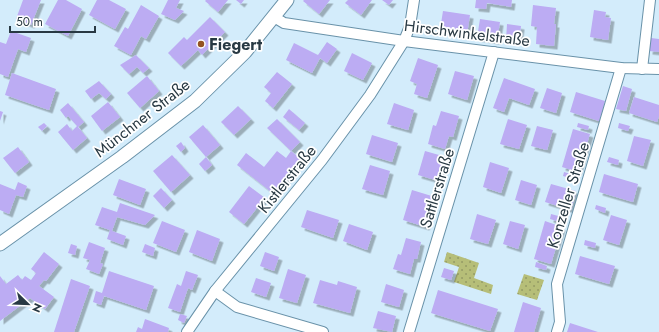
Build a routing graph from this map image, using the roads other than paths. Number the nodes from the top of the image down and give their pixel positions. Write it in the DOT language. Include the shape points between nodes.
graph roads {
  1 [pos="287,0"];
  2 [pos="414,0"];
  3 [pos="650,0"];
  4 [pos="274,17"];
  5 [pos="404,41"];
  6 [pos="494,52"];
  7 [pos="621,68"];
  8 [pos="642,69"];
  9 [pos="659,69"];
  10 [pos="0,244"];
  11 [pos="215,291"];
  12 [pos="187,332"];
  13 [pos="323,332"];
  14 [pos="409,332"];
  15 [pos="556,332"];
  1 -- 4 [label="street, Münchner Straße"];
  2 -- 5 [label="street, Kistlerstraße" via="410,26"];
  3 -- 8 [label="street"];
  4 -- 5 [label="street, Hirschwinkelstraße" via="284,24"];
  4 -- 10 [label="street, Münchner Straße" via="245,52 195,101"];
  5 -- 6 [label="street, Hirschwinkelstraße"];
  5 -- 11 [label="street, Kistlerstraße" via="370,95 322,160"];
  6 -- 7 [label="street, Hirschwinkelstraße"];
  6 -- 14 [label="street, Sattlerstraße"];
  7 -- 8 [label="street, Hirschwinkelstraße"];
  7 -- 15 [label="street, Konzeller Straße" via="557,284 560,322"];
  8 -- 9 [label="street, Hirschwinkelstraße"];
  11 -- 12 [label="street, Kistlerstraße"];
  11 -- 13 [label="street" via="237,307"];
}
